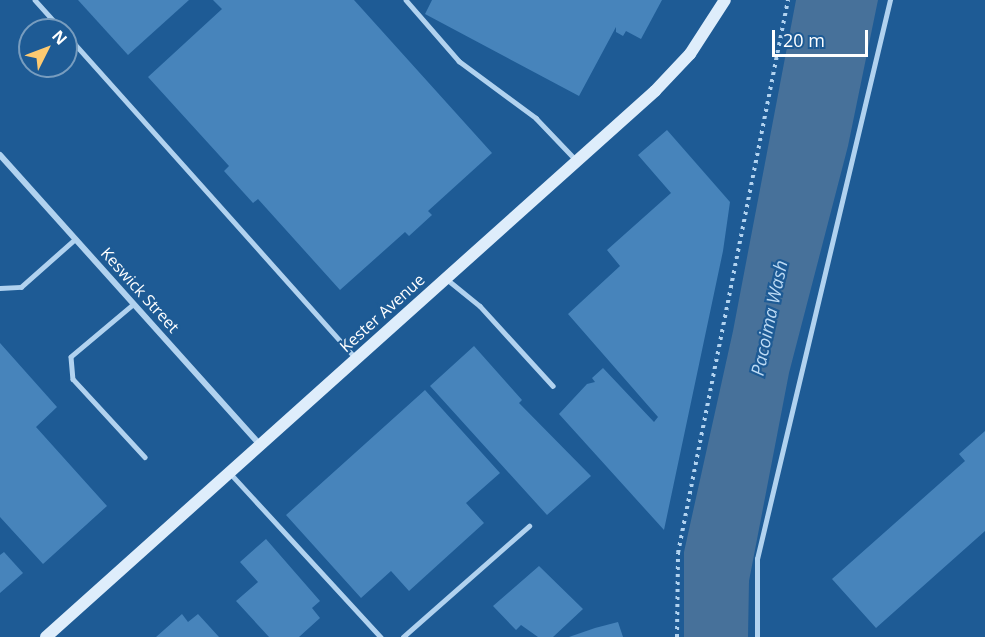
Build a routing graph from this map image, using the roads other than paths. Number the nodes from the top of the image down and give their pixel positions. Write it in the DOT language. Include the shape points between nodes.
graph roads {
  1 [pos="35,0"];
  2 [pos="406,0"];
  3 [pos="725,0"];
  4 [pos="890,0"];
  5 [pos="51,18"];
  6 [pos="78,47"];
  7 [pos="0,155"];
  8 [pos="577,161"];
  9 [pos="75,239"];
  10 [pos="446,278"];
  11 [pos="0,288"];
  12 [pos="134,304"];
  13 [pos="356,358"];
  14 [pos="553,386"];
  15 [pos="259,444"];
  16 [pos="145,457"];
  17 [pos="228,471"];
  18 [pos="529,526"];
  19 [pos="46,637"];
  20 [pos="381,637"];
  21 [pos="403,637"];
  22 [pos="757,637"];
  1 -- 5 [label="lane"];
  2 -- 8 [label="lane" via="459,61 536,118"];
  3 -- 8 [label="street, Kester Avenue" via="690,54"];
  4 -- 22 [label="lane" via="757,559"];
  6 -- 13 [label="lane"];
  7 -- 9 [label="street, Keswick Street"];
  8 -- 10 [label="street, Kester Avenue"];
  9 -- 11 [label="lane" via="21,287"];
  9 -- 12 [label="street, Keswick Street"];
  10 -- 13 [label="street, Kester Avenue"];
  10 -- 14 [label="lane" via="480,306"];
  12 -- 15 [label="street, Keswick Street"];
  12 -- 16 [label="lane" via="70,357 73,379"];
  13 -- 15 [label="street, Kester Avenue"];
  15 -- 17 [label="street, Kester Avenue"];
  17 -- 19 [label="street, Kester Avenue"];
  17 -- 20 [label="lane"];
  18 -- 21 [label="lane"];
}
